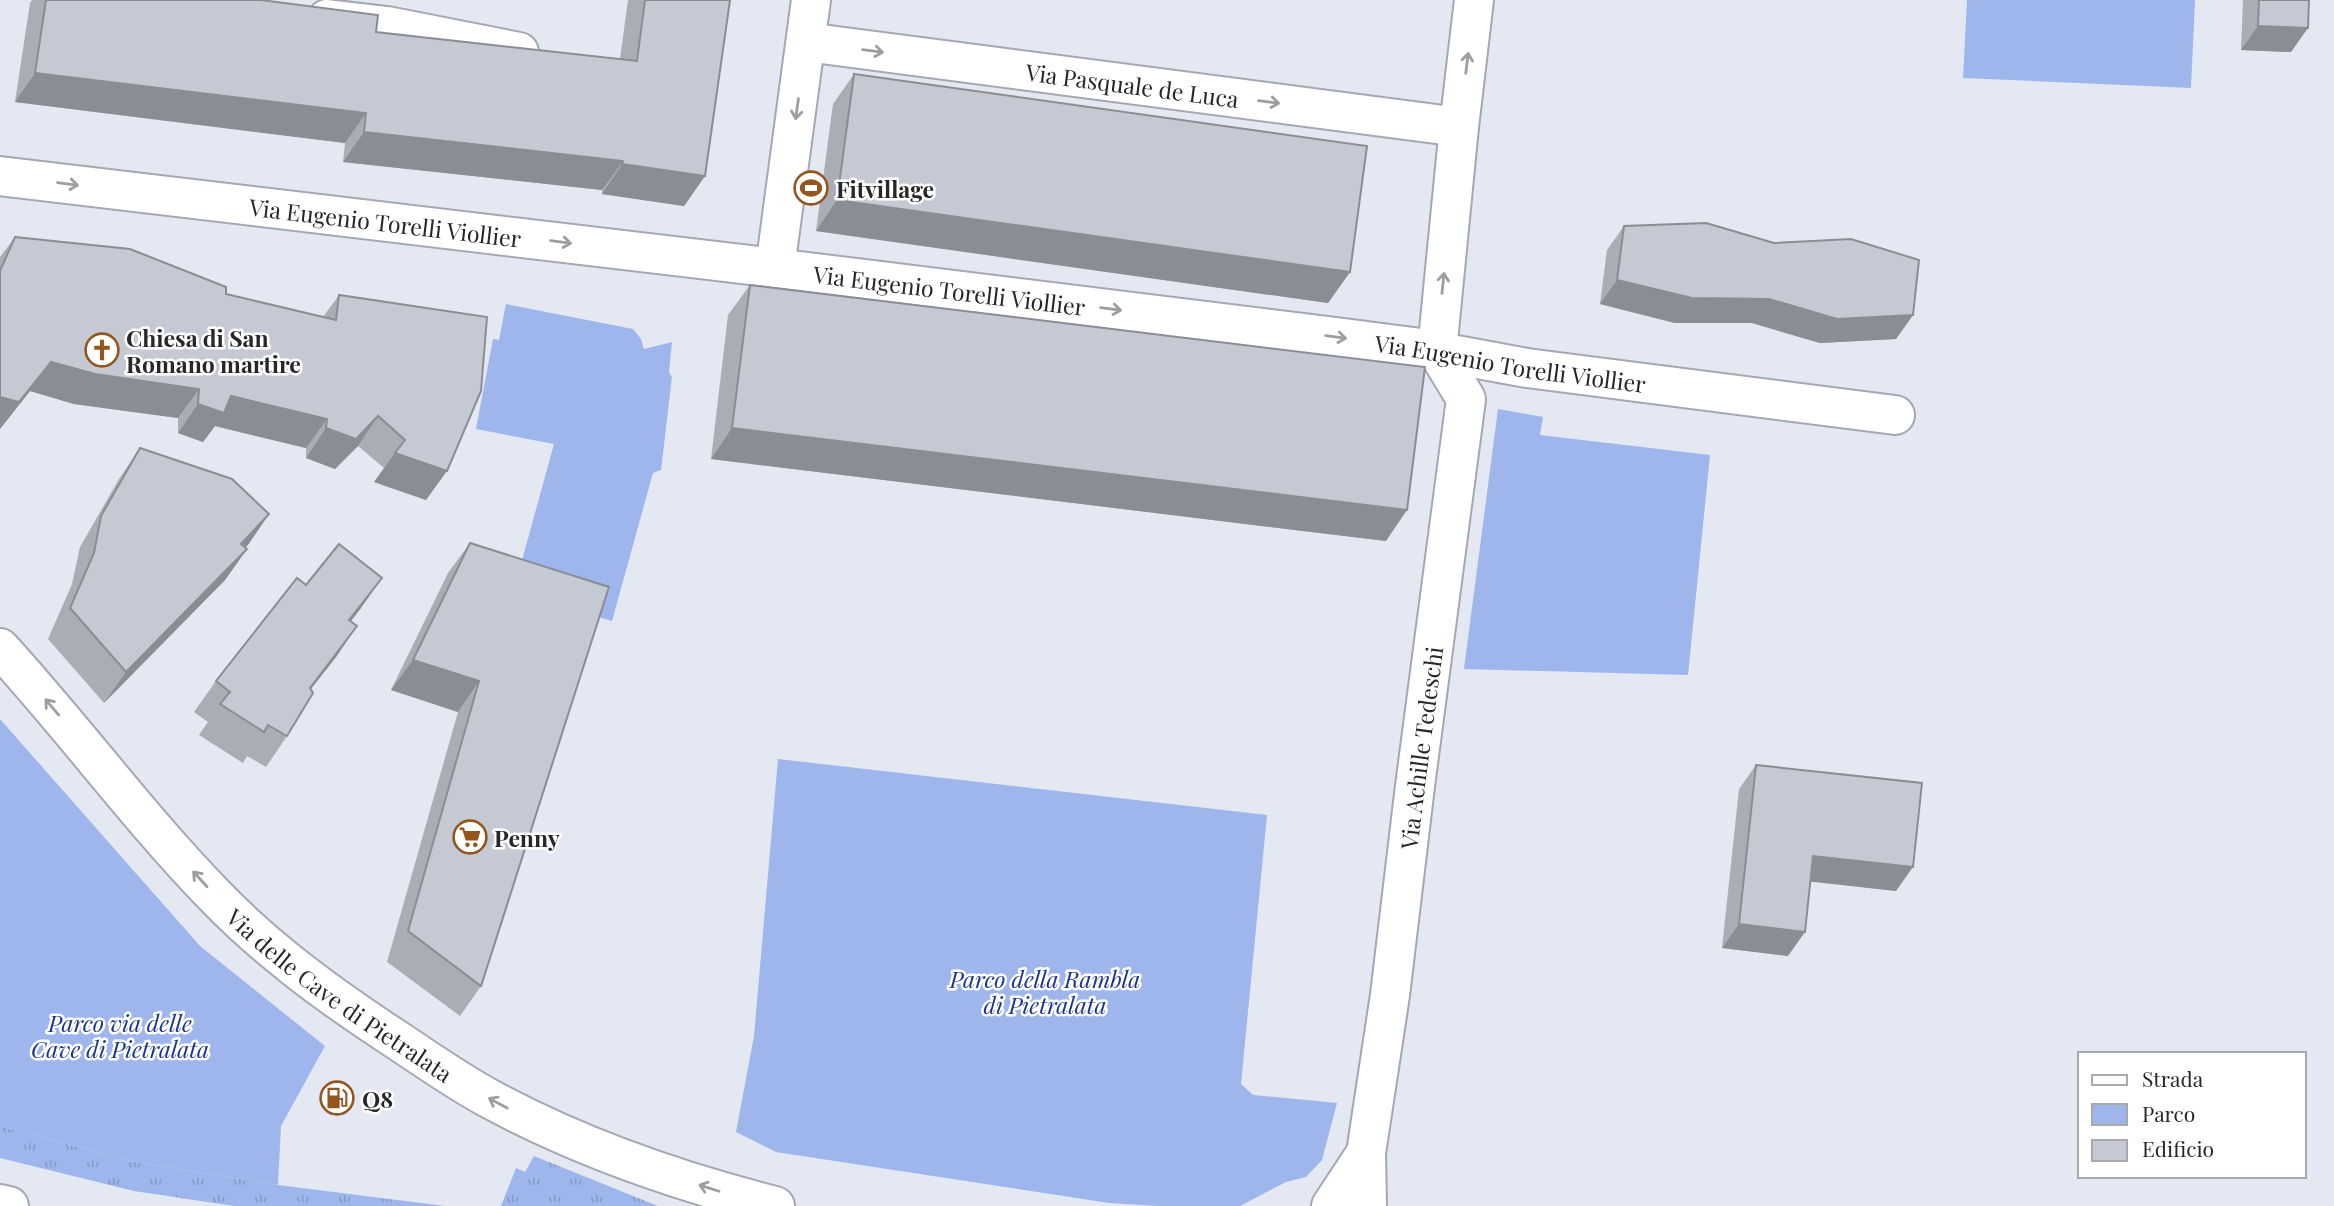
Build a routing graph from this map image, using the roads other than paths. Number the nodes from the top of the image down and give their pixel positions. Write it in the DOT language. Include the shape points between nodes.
graph roads {
  1 [pos="811,0"];
  2 [pos="1474,0"];
  3 [pos="294,15"];
  4 [pos="806,42"];
  5 [pos="557,60"];
  6 [pos="1459,127"];
  7 [pos="0,176"];
  8 [pos="775,268"];
  9 [pos="1437,351"];
  10 [pos="1895,415"];
  11 [pos="0,648"];
  12 [pos="1366,1153"];
  13 [pos="0,1203"];
  14 [pos="9,1206"];
  15 [pos="775,1206"];
  16 [pos="1331,1206"];
  17 [pos="1367,1206"];
  1 -- 4 [label="street"];
  6 -- 2 [label="street, one-way"];
  3 -- 5 [label="street" via="387,26"];
  4 -- 6 [label="street, Via Pasquale de Luca, one-way"];
  4 -- 8 [label="street, one-way"];
  9 -- 6 [label="street, one-way"];
  7 -- 8 [label="street, Via Eugenio Torelli Viollier, one-way"];
  8 -- 9 [label="street, Via Eugenio Torelli Viollier, one-way"];
  9 -- 10 [label="street, Via Eugenio Torelli Viollier" via="1527,368"];
  9 -- 12 [label="street, Via Achille Tedeschi" via="1466,399"];
  15 -- 11 [label="street, Via delle Cave di Pietralata, one-way" via="657,1171 532,1120 490,1099 364,1018 259,939 213,894"];
  12 -- 16 [label="street, Via Achille Tedeschi"];
  12 -- 17 [label="street, Via Achille Tedeschi"];
  13 -- 14 [label="street"];
}
